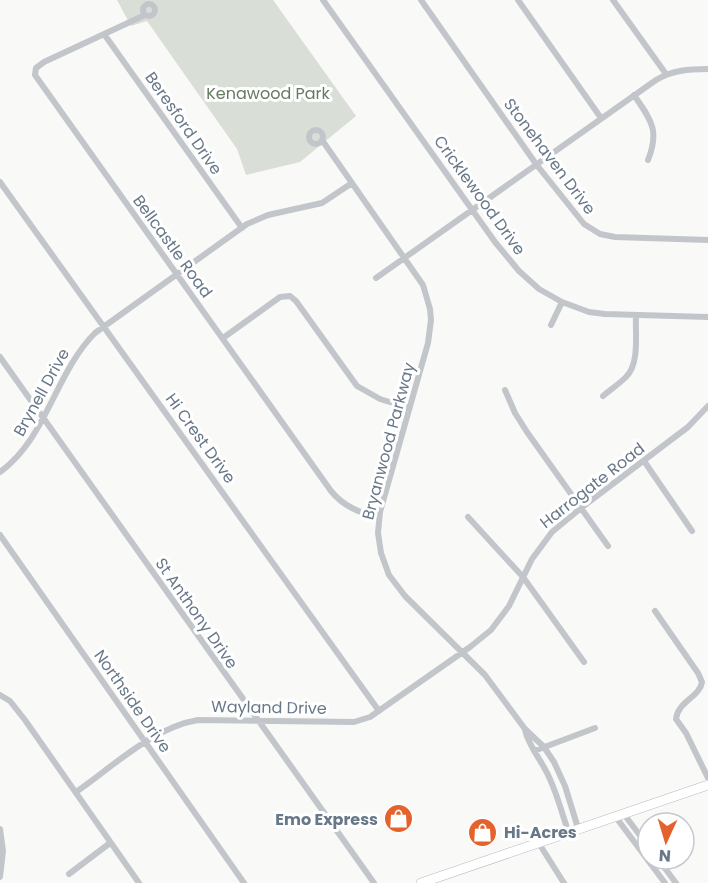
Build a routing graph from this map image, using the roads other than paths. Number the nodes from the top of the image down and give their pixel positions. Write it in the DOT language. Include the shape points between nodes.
graph roads {
  1 [pos="323,0"];
  2 [pos="422,0"];
  3 [pos="518,0"];
  4 [pos="613,0"];
  5 [pos="145,15"];
  6 [pos="104,34"];
  7 [pos="708,69"];
  8 [pos="666,74"];
  9 [pos="634,95"];
  10 [pos="601,118"];
  11 [pos="322,140"];
  12 [pos="648,160"];
  13 [pos="536,164"];
  14 [pos="0,182"];
  15 [pos="352,183"];
  16 [pos="473,210"];
  17 [pos="242,228"];
  18 [pos="708,240"];
  19 [pos="405,258"];
  20 [pos="177,274"];
  21 [pos="376,278"];
  22 [pos="562,302"];
  23 [pos="636,315"];
  24 [pos="708,317"];
  25 [pos="551,325"];
  26 [pos="104,326"];
  27 [pos="223,338"];
  28 [pos="0,357"];
  29 [pos="505,390"];
  30 [pos="603,396"];
  31 [pos="708,406"];
  32 [pos="409,408"];
  33 [pos="42,417"];
  34 [pos="644,461"];
  35 [pos="0,472"];
  36 [pos="581,508"];
  37 [pos="468,517"];
  38 [pos="379,518"];
  39 [pos="692,531"];
  40 [pos="0,535"];
  41 [pos="608,546"];
  42 [pos="523,577"];
  43 [pos="654,611"];
  44 [pos="462,652"];
  45 [pos="584,662"];
  46 [pos="0,695"];
  47 [pos="379,711"];
  48 [pos="257,721"];
  49 [pos="595,728"];
  50 [pos="525,729"];
  51 [pos="145,743"];
  52 [pos="544,747"];
  53 [pos="534,751"];
  54 [pos="708,778"];
  55 [pos="708,785"];
  56 [pos="76,792"];
  57 [pos="619,814"];
  58 [pos="578,828"];
  59 [pos="0,829"];
  60 [pos="568,831"];
  61 [pos="636,833"];
  62 [pos="1,842"];
  63 [pos="538,842"];
  64 [pos="110,843"];
  65 [pos="69,874"];
  66 [pos="0,877"];
  67 [pos="448,878"];
  68 [pos="139,883"];
  69 [pos="244,883"];
  70 [pos="374,883"];
  71 [pos="421,883"];
  72 [pos="564,883"];
  73 [pos="665,883"];
  1 -- 16 [label="street, Cricklewood Drive"];
  2 -- 13 [label="street, Stonehaven Drive"];
  3 -- 10 [label="street"];
  4 -- 8 [label="street"];
  5 -- 6 [label="street, Bellcastle Road"];
  6 -- 17 [label="street, Beresford Drive"];
  6 -- 20 [label="street, Bellcastle Road" via="44,62 36,68 35,75"];
  7 -- 8 [label="street"];
  8 -- 9 [label="street"];
  9 -- 10 [label="street"];
  9 -- 12 [label="street" via="654,131"];
  10 -- 13 [label="street"];
  11 -- 15 [label="street, Bryanwood Parkway"];
  13 -- 16 [label="street"];
  13 -- 18 [label="street, Stonehaven Drive" via="575,215 600,234"];
  14 -- 26 [label="street, Hi Crest Drive"];
  15 -- 17 [label="street, Brynell Drive" via="322,203 268,215"];
  15 -- 19 [label="street, Bryanwood Parkway"];
  16 -- 19 [label="street"];
  16 -- 22 [label="street, Cricklewood Drive" via="519,271"];
  17 -- 20 [label="street, Brynell Drive"];
  19 -- 21 [label="street"];
  19 -- 32 [label="street, Bryanwood Parkway" via="425,291 431,320"];
  20 -- 26 [label="street, Brynell Drive"];
  20 -- 27 [label="street, Bellcastle Road"];
  22 -- 23 [label="street, Cricklewood Drive" via="589,312"];
  22 -- 25 [label="street"];
  23 -- 24 [label="street, Cricklewood Drive"];
  23 -- 30 [label="street" via="632,370"];
  26 -- 33 [label="street, Brynell Drive" via="75,356"];
  26 -- 47 [label="street, Hi Crest Drive"];
  27 -- 32 [label="street" via="280,297 290,296 357,386 370,395"];
  27 -- 38 [label="street, Bellcastle Road" via="338,500 357,512"];
  28 -- 33 [label="street, St Anthony Drive"];
  29 -- 36 [label="street" via="520,422"];
  31 -- 34 [label="street, Harrogate Road" via="688,428"];
  32 -- 38 [label="street, Bryanwood Parkway"];
  33 -- 35 [label="street, Brynell Drive" via="22,451"];
  33 -- 48 [label="street, St Anthony Drive"];
  34 -- 36 [label="street, Harrogate Road"];
  34 -- 39 [label="street"];
  36 -- 41 [label="street"];
  36 -- 42 [label="street, Harrogate Road" via="544,541"];
  37 -- 42 [label="street"];
  38 -- 44 [label="street, Bryanwood Parkway" via="379,543 389,575"];
  40 -- 51 [label="street, Northside Drive"];
  42 -- 44 [label="street, Harrogate Road" via="496,624"];
  42 -- 45 [label="street"];
  43 -- 54 [label="street" via="702,682 699,690 680,707 676,719"];
  44 -- 47 [label="street, Wayland Drive"];
  44 -- 50 [label="street, Bryanwood Parkway" via="485,675"];
  46 -- 56 [label="street" via="15,707"];
  47 -- 48 [label="street, Wayland Drive" via="354,722"];
  48 -- 51 [label="street, Wayland Drive" via="189,722"];
  48 -- 70 [label="street, St Anthony Drive"];
  49 -- 52 [label="street"];
  50 -- 52 [label="street, Bryanwood Parkway"];
  50 -- 53 [label="street, Bryanwood Parkway"];
  51 -- 56 [label="street, Wayland Drive"];
  51 -- 69 [label="street, Northside Drive"];
  52 -- 53 [label="street"];
  52 -- 58 [label="street, Bryanwood Parkway" via="559,773"];
  53 -- 60 [label="street, Bryanwood Parkway" via="555,790"];
  55 -- 57 [label="main road"];
  56 -- 64 [label="street"];
  57 -- 58 [label="main road"];
  57 -- 61 [label="street"];
  57 -- 73 [label="street"];
  58 -- 60 [label="main road"];
  59 -- 62 [label="street"];
  60 -- 63 [label="main road"];
  62 -- 66 [label="street"];
  63 -- 67 [label="main road"];
  63 -- 72 [label="street"];
  64 -- 65 [label="street"];
  64 -- 68 [label="street"];
  67 -- 71 [label="main road"];
}
